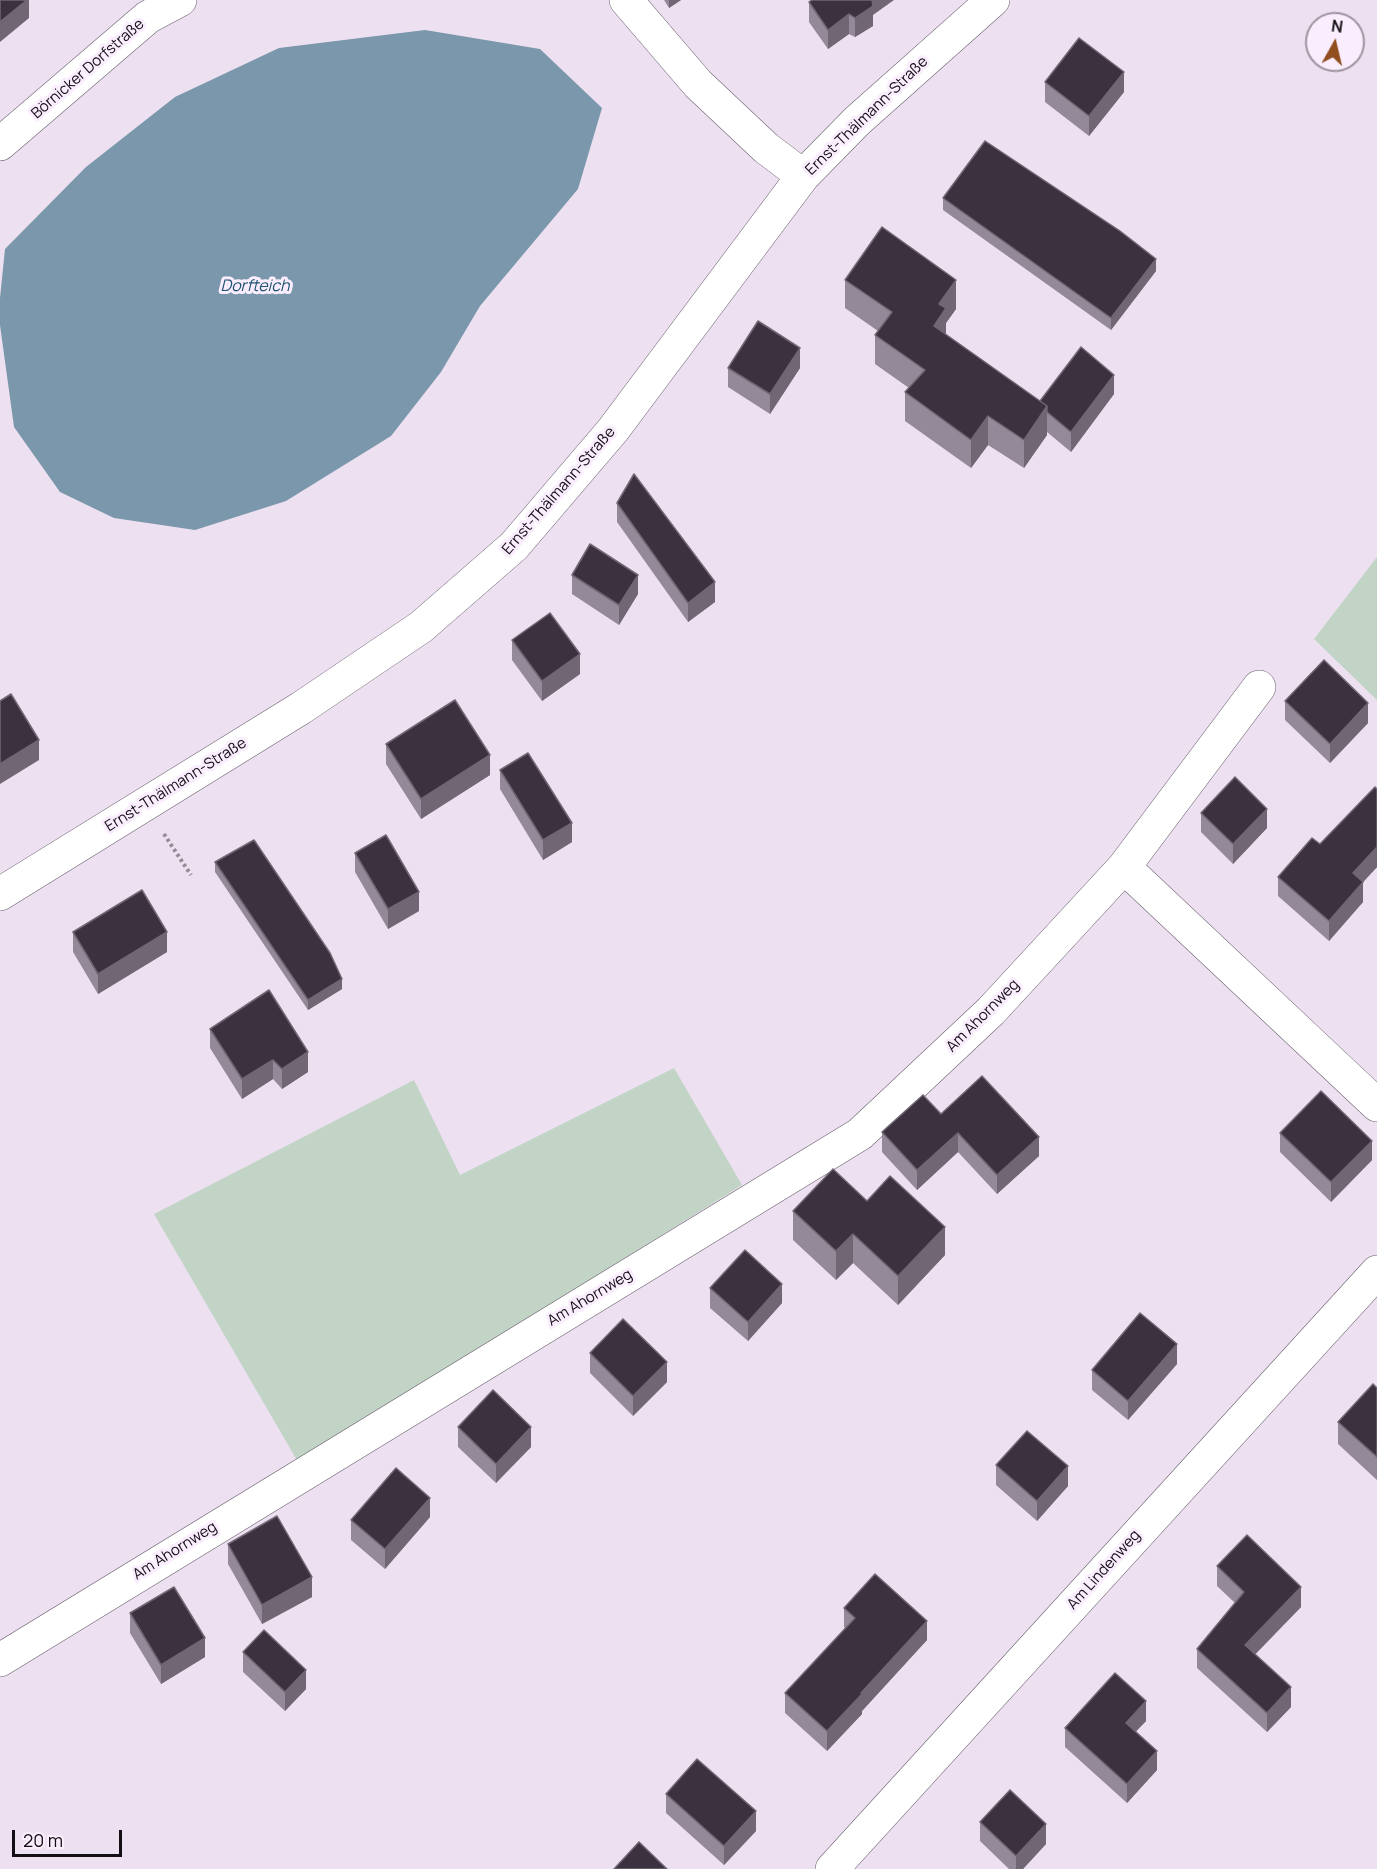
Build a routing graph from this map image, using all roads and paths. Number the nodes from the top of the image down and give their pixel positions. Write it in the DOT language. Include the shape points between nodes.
graph roads {
  1 [pos="180,0"];
  2 [pos="626,0"];
  3 [pos="993,0"];
  4 [pos="0,144"];
  5 [pos="803,176"];
  6 [pos="1259,687"];
  7 [pos="160,828"];
  8 [pos="1125,867"];
  9 [pos="191,875"];
  10 [pos="0,894"];
  11 [pos="1377,1105"];
  12 [pos="1377,1272"];
  13 [pos="0,1660"];
  14 [pos="832,1869"];
  1 -- 4 [label="street, Börnicker Dorfstraße" via="148,17"];
  2 -- 5 [label="street" via="698,84 766,148"];
  3 -- 5 [label="street, Ernst-Thälmann-Straße" via="857,121"];
  5 -- 10 [label="street, Ernst-Thälmann-Straße" via="613,430 514,546 422,627 300,708"];
  6 -- 8 [label="street, Am Ahornweg"];
  7 -- 9 [label="path"];
  8 -- 11 [label="street"];
  8 -- 13 [label="street, Am Ahornweg" via="991,1011 860,1134"];
  12 -- 14 [label="street, Am Lindenweg"];
}
